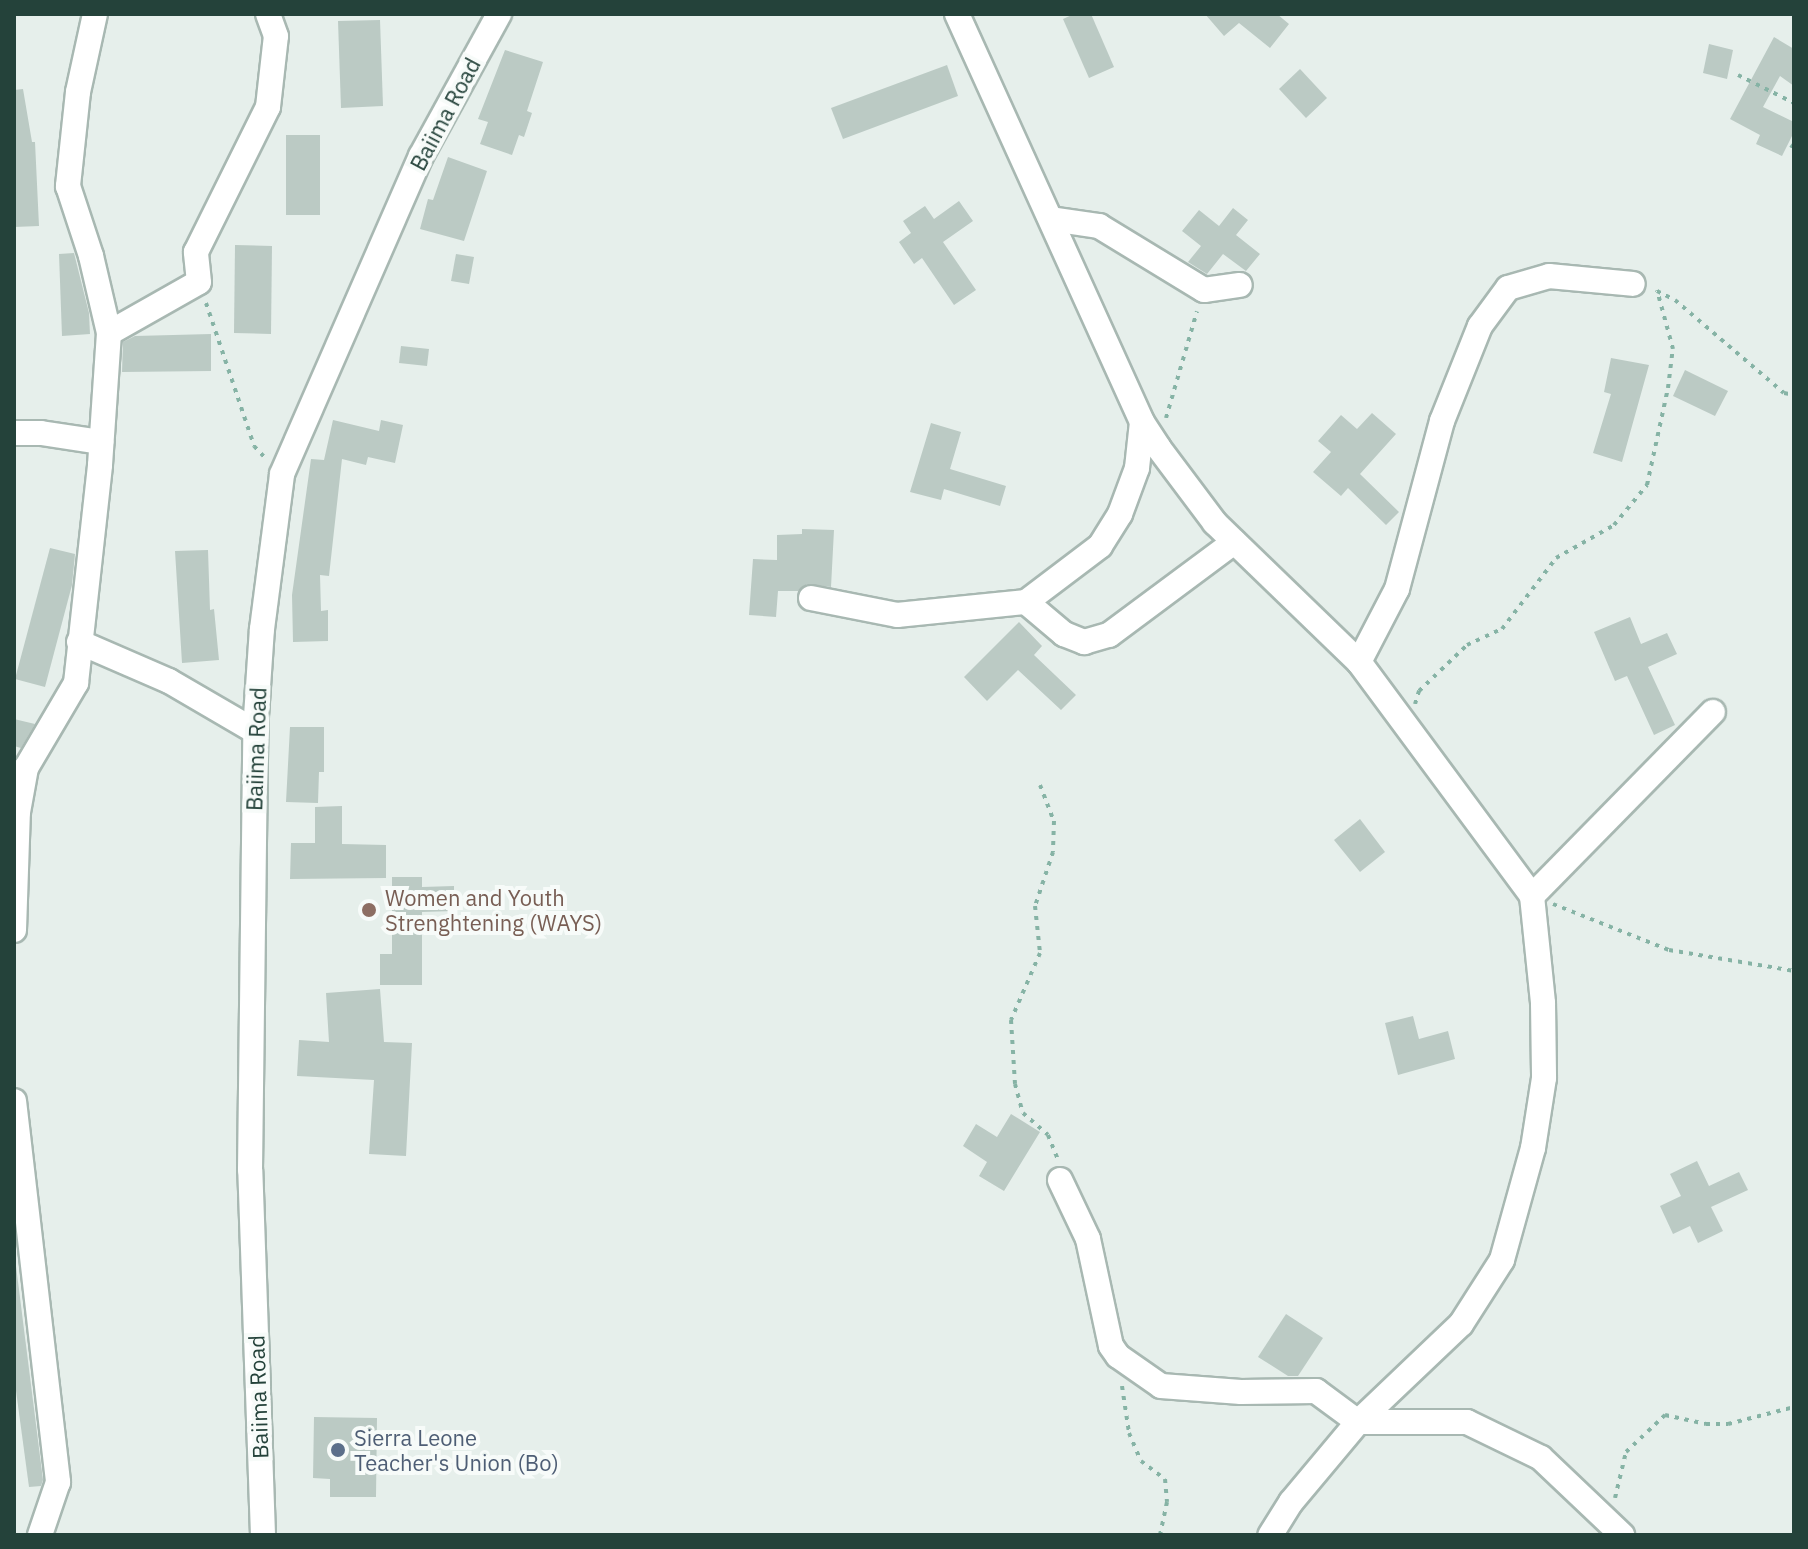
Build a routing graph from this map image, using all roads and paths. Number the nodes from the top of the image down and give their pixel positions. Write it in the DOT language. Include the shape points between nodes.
graph roads {
  1 [pos="95,14"];
  2 [pos="499,14"];
  3 [pos="957,14"];
  4 [pos="260,15"];
  5 [pos="1738,75"];
  6 [pos="1794,103"];
  7 [pos="1051,219"];
  8 [pos="199,282"];
  9 [pos="1240,285"];
  10 [pos="1645,287"];
  11 [pos="1204,290"];
  12 [pos="109,333"];
  13 [pos="1794,395"];
  14 [pos="1142,422"];
  15 [pos="14,433"];
  16 [pos="101,442"];
  17 [pos="1158,447"];
  18 [pos="282,474"];
  19 [pos="1234,542"];
  20 [pos="811,598"];
  21 [pos="1026,602"];
  22 [pos="79,642"];
  23 [pos="1359,662"];
  24 [pos="1713,712"];
  25 [pos="1409,725"];
  26 [pos="255,731"];
  27 [pos="20,773"];
  28 [pos="1040,785"];
  29 [pos="1532,896"];
  30 [pos="14,930"];
  31 [pos="1794,971"];
  32 [pos="14,1101"];
  33 [pos="1060,1180"];
  34 [pos="1118,1356"];
  35 [pos="1794,1407"];
  36 [pos="1358,1422"];
  37 [pos="1620,1533"];
  38 [pos="40,1535"];
  39 [pos="263,1535"];
  40 [pos="1160,1535"];
  41 [pos="1270,1535"];
  1 -- 12 [label="street" via="78,92 68,186"];
  2 -- 18 [label="street, Baiima Road" via="421,156"];
  3 -- 7 [label="street"];
  4 -- 8 [label="street" via="276,36 268,107 196,252"];
  5 -- 6 [label="path"];
  7 -- 11 [label="street" via="1099,226"];
  7 -- 14 [label="street"];
  8 -- 12 [label="street"];
  8 -- 18 [label="path" via="254,446"];
  9 -- 11 [label="street"];
  10 -- 13 [label="path" via="1675,300 1784,393"];
  10 -- 23 [label="street" via="1549,276 1508,288 1480,326 1442,421 1397,589"];
  10 -- 25 [label="path" via="1673,349 1647,485 1614,525 1556,558 1502,629 1467,645 1419,691"];
  11 -- 17 [label="path"];
  12 -- 16 [label="street"];
  14 -- 17 [label="street"];
  14 -- 21 [label="street" via="1137,468 1120,514 1100,546"];
  15 -- 16 [label="street"];
  16 -- 22 [label="street"];
  17 -- 19 [label="street"];
  18 -- 26 [label="street, Baiima Road"];
  19 -- 21 [label="street" via="1109,635 1084,642"];
  19 -- 23 [label="street"];
  20 -- 21 [label="street" via="897,615"];
  22 -- 26 [label="street" via="169,681"];
  22 -- 27 [label="street" via="76,683"];
  23 -- 25 [label="street"];
  24 -- 29 [label="street"];
  25 -- 29 [label="street"];
  26 -- 39 [label="street, Baiima Road" via="250,1170"];
  27 -- 30 [label="street"];
  28 -- 33 [label="path" via="1054,821 1053,852 1035,906 1040,953 1011,1020 1015,1084 1023,1113 1048,1135 1061,1168"];
  29 -- 31 [label="path" via="1669,950"];
  29 -- 36 [label="street" via="1544,1078 1533,1148 1502,1260 1461,1324"];
  32 -- 38 [label="street" via="58,1482"];
  33 -- 34 [label="street" via="1088,1239 1111,1346"];
  34 -- 36 [label="street" via="1161,1386 1316,1391"];
  34 -- 40 [label="path" via="1129,1433 1141,1461 1165,1479 1167,1502"];
  35 -- 37 [label="path" via="1728,1424 1665,1415 1626,1452 1615,1491"];
  36 -- 37 [label="street" via="1467,1422 1541,1458"];
  36 -- 41 [label="street"];
}
